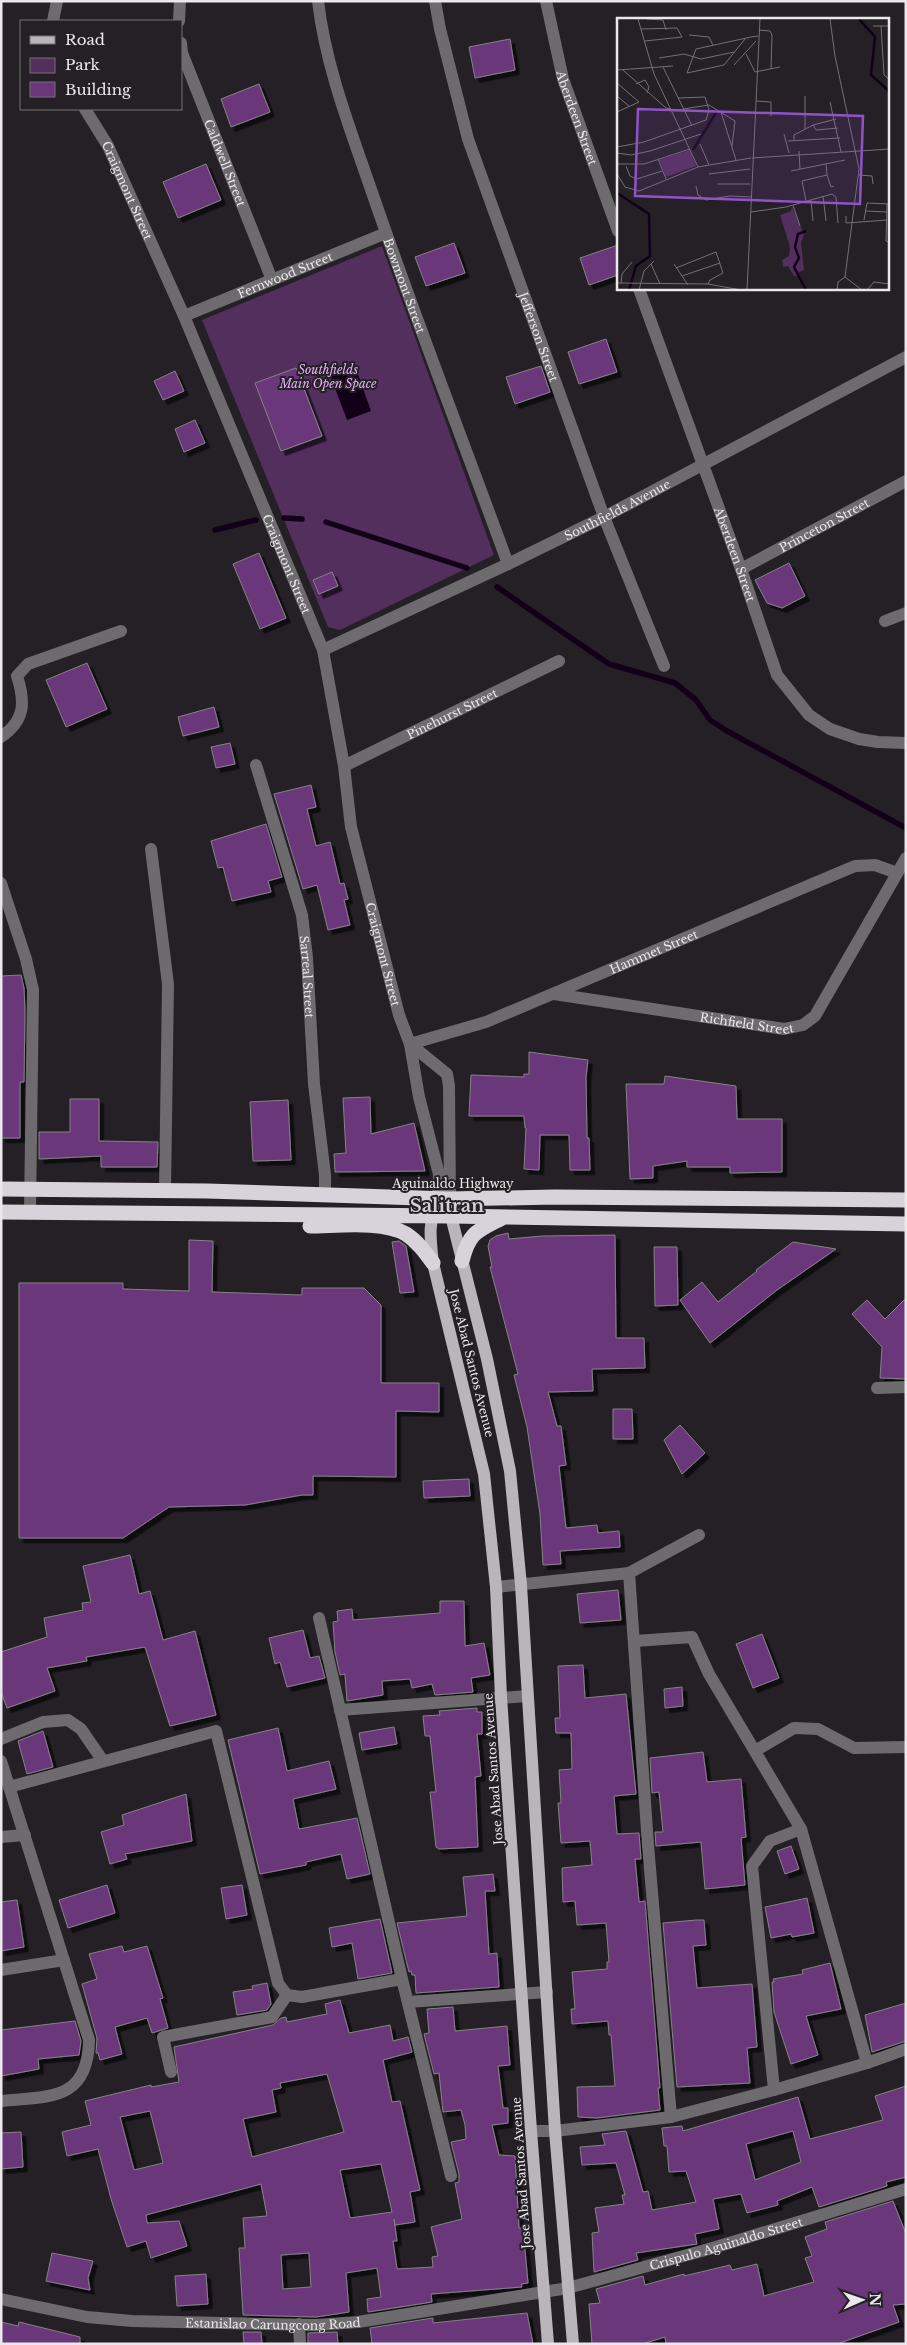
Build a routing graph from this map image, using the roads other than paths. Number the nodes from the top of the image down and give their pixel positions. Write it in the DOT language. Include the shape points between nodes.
graph roads {
  1 [pos="57,1"];
  2 [pos="180,1"];
  3 [pos="318,1"];
  4 [pos="435,1"];
  5 [pos="546,1"];
  6 [pos="53,20"];
  7 [pos="179,20"];
  8 [pos="182,53"];
  9 [pos="85,110"];
  10 [pos="617,228"];
  11 [pos="386,234"];
  12 [pos="272,280"];
  13 [pos="639,290"];
  14 [pos="184,316"];
  15 [pos="906,357"];
  16 [pos="704,465"];
  17 [pos="906,481"];
  18 [pos="604,517"];
  19 [pos="508,564"];
  20 [pos="741,569"];
  21 [pos="906,613"];
  22 [pos="885,622"];
  23 [pos="121,631"];
  24 [pos="323,650"];
  25 [pos="559,661"];
  26 [pos="664,666"];
  27 [pos="1,737"];
  28 [pos="906,743"];
  29 [pos="256,765"];
  30 [pos="344,766"];
  31 [pos="151,849"];
  32 [pos="906,858"];
  33 [pos="897,873"];
  34 [pos="1,883"];
  35 [pos="554,994"];
  36 [pos="410,1044"];
  37 [pos="1,1188"];
  38 [pos="29,1189"];
  39 [pos="165,1191"];
  40 [pos="325,1194"];
  41 [pos="444,1199"];
  42 [pos="906,1200"];
  43 [pos="1,1212"];
  44 [pos="30,1212"];
  45 [pos="255,1215"];
  46 [pos="431,1216"];
  47 [pos="451,1216"];
  48 [pos="504,1217"];
  49 [pos="906,1224"];
  50 [pos="462,1261"];
  51 [pos="433,1262"];
  52 [pos="877,1388"];
  53 [pos="906,1388"];
  54 [pos="699,1535"];
  55 [pos="628,1573"];
  56 [pos="521,1585"];
  57 [pos="496,1587"];
  58 [pos="319,1618"];
  59 [pos="635,1641"];
  60 [pos="527,1696"];
  61 [pos="501,1697"];
  62 [pos="340,1710"];
  63 [pos="1,1739"];
  64 [pos="906,1747"];
  65 [pos="755,1751"];
  66 [pos="102,1760"];
  67 [pos="1,1761"];
  68 [pos="9,1787"];
  69 [pos="800,1829"];
  70 [pos="24,1835"];
  71 [pos="1,1837"];
  72 [pos="64,1960"];
  73 [pos="1,1970"];
  74 [pos="402,1978"];
  75 [pos="547,1992"];
  76 [pos="523,1993"];
  77 [pos="287,1995"];
  78 [pos="408,2002"];
  79 [pos="906,2049"];
  80 [pos="867,2063"];
  81 [pos="171,2072"];
  82 [pos="774,2090"];
  83 [pos="1,2101"];
  84 [pos="671,2117"];
  85 [pos="555,2131"];
  86 [pos="531,2132"];
  87 [pos="451,2176"];
  88 [pos="906,2189"];
  89 [pos="568,2288"];
  90 [pos="544,2292"];
  91 [pos="1,2299"];
  92 [pos="299,2324"];
  93 [pos="300,2344"];
  94 [pos="548,2344"];
  95 [pos="573,2344"];
  1 -- 6 [label="street"];
  2 -- 7 [label="street"];
  3 -- 11 [label="street, Bowmont Street" via="336,87"];
  4 -- 18 [label="street, Jefferson Street" via="468,140"];
  5 -- 10 [label="street, Aberdeen Street" via="563,79"];
  8 -- 12 [label="street, Caldwell Street"];
  9 -- 14 [label="street, Craigmont Street" via="108,146"];
  11 -- 12 [label="street, Fernwood Street"];
  11 -- 19 [label="street, Bowmont Street"];
  12 -- 14 [label="street, Fernwood Street"];
  13 -- 16 [label="street, Aberdeen Street"];
  14 -- 24 [label="street, Craigmont Street"];
  15 -- 16 [label="street, Southfields Avenue"];
  16 -- 18 [label="street, Southfields Avenue"];
  16 -- 20 [label="street, Aberdeen Street"];
  17 -- 20 [label="street, Princeton Street"];
  18 -- 19 [label="street, Southfields Avenue"];
  18 -- 26 [label="street, Jefferson Street"];
  19 -- 24 [label="street, Southfields Avenue"];
  20 -- 28 [label="street, Aberdeen Street" via="778,675 809,715 830,728 859,739"];
  21 -- 22 [label="street"];
  23 -- 27 [label="street" via="28,664 17,676 23,697 20,717"];
  24 -- 30 [label="street, Craigmont Street"];
  25 -- 30 [label="street, Pinehurst Street"];
  29 -- 40 [label="street, Sarreal Street" via="302,916"];
  30 -- 36 [label="street, Craigmont Street" via="351,827 399,1015"];
  31 -- 39 [label="street" via="168,984"];
  32 -- 33 [label="street, Richfield Street"];
  33 -- 35 [label="street, Hammet Street" via="875,865 855,866"];
  33 -- 35 [label="street, Richfield Street" via="815,1016 803,1026 784,1029"];
  34 -- 38 [label="street" via="33,990"];
  35 -- 36 [label="street, Hammet Street" via="486,1022"];
  36 -- 41 [label="street, Craigmont Street" via="419,1097"];
  36 -- 41 [label="street" via="447,1074"];
  37 -- 38 [label="highway, Aguinaldo Highway"];
  38 -- 39 [label="highway, Aguinaldo Highway"];
  38 -- 44 [label="street"];
  39 -- 40 [label="highway, Aguinaldo Highway"];
  40 -- 41 [label="highway, Aguinaldo Highway"];
  41 -- 42 [label="highway, Aguinaldo Highway"];
  41 -- 46 [label="main road, Jose Abad Santos Avenue"];
  41 -- 47 [label="main road, Jose Abad Santos Avenue"];
  43 -- 44 [label="highway"];
  44 -- 45 [label="highway"];
  45 -- 46 [label="highway"];
  45 -- 51 [label="highway" via="278,1226 379,1226 394,1229 416,1242"];
  46 -- 47 [label="highway"];
  46 -- 51 [label="main road, Jose Abad Santos Avenue"];
  47 -- 48 [label="highway"];
  47 -- 50 [label="main road, Jose Abad Santos Avenue"];
  48 -- 49 [label="highway"];
  48 -- 50 [label="highway" via="472,1235 466,1243"];
  50 -- 56 [label="main road, Jose Abad Santos Avenue" via="503,1428"];
  51 -- 57 [label="main road, Jose Abad Santos Avenue" via="484,1474"];
  52 -- 53 [label="street"];
  54 -- 55 [label="street"];
  55 -- 56 [label="street"];
  55 -- 59 [label="street"];
  56 -- 57 [label="street"];
  56 -- 60 [label="main road, Jose Abad Santos Avenue"];
  57 -- 61 [label="main road, Jose Abad Santos Avenue"];
  58 -- 62 [label="street"];
  59 -- 65 [label="street" via="692,1637"];
  59 -- 84 [label="street" via="640,1743"];
  60 -- 61 [label="street"];
  60 -- 75 [label="main road, Jose Abad Santos Avenue"];
  61 -- 62 [label="street"];
  61 -- 76 [label="main road, Jose Abad Santos Avenue"];
  62 -- 74 [label="street"];
  63 -- 66 [label="street" via="42,1722 68,1720 81,1729"];
  64 -- 65 [label="street" via="854,1748 818,1730 794,1728"];
  65 -- 69 [label="street"];
  66 -- 68 [label="street"];
  66 -- 77 [label="street" via="216,1731 278,1983"];
  67 -- 68 [label="street"];
  68 -- 70 [label="street"];
  69 -- 80 [label="street"];
  69 -- 82 [label="street" via="770,1841 752,1866"];
  70 -- 71 [label="street"];
  70 -- 72 [label="street"];
  72 -- 73 [label="street"];
  72 -- 83 [label="street" via="89,2040 85,2067 72,2088 60,2094"];
  74 -- 77 [label="street" via="302,1997"];
  74 -- 78 [label="street"];
  75 -- 76 [label="street"];
  75 -- 85 [label="main road, Jose Abad Santos Avenue"];
  76 -- 78 [label="street"];
  76 -- 86 [label="main road, Jose Abad Santos Avenue"];
  77 -- 81 [label="street" via="272,2017 163,2037"];
  78 -- 87 [label="street"];
  79 -- 80 [label="street"];
  80 -- 82 [label="street"];
  82 -- 84 [label="street"];
  84 -- 85 [label="street"];
  85 -- 86 [label="street"];
  85 -- 89 [label="main road, Jose Abad Santos Avenue"];
  86 -- 90 [label="main road, Jose Abad Santos Avenue"];
  88 -- 89 [label="street, Crispulo Aguinaldo Street"];
  89 -- 90 [label="street, Crispulo Aguinaldo Street"];
  89 -- 95 [label="main road, Jose Abad Santos Avenue"];
  90 -- 92 [label="street, Estanislao Carungcong Road" via="358,2322"];
  90 -- 94 [label="main road, Jose Abad Santos Avenue"];
  91 -- 92 [label="street, Estanislao Carungcong Road" via="87,2317 132,2321"];
  92 -- 93 [label="street"];
}
